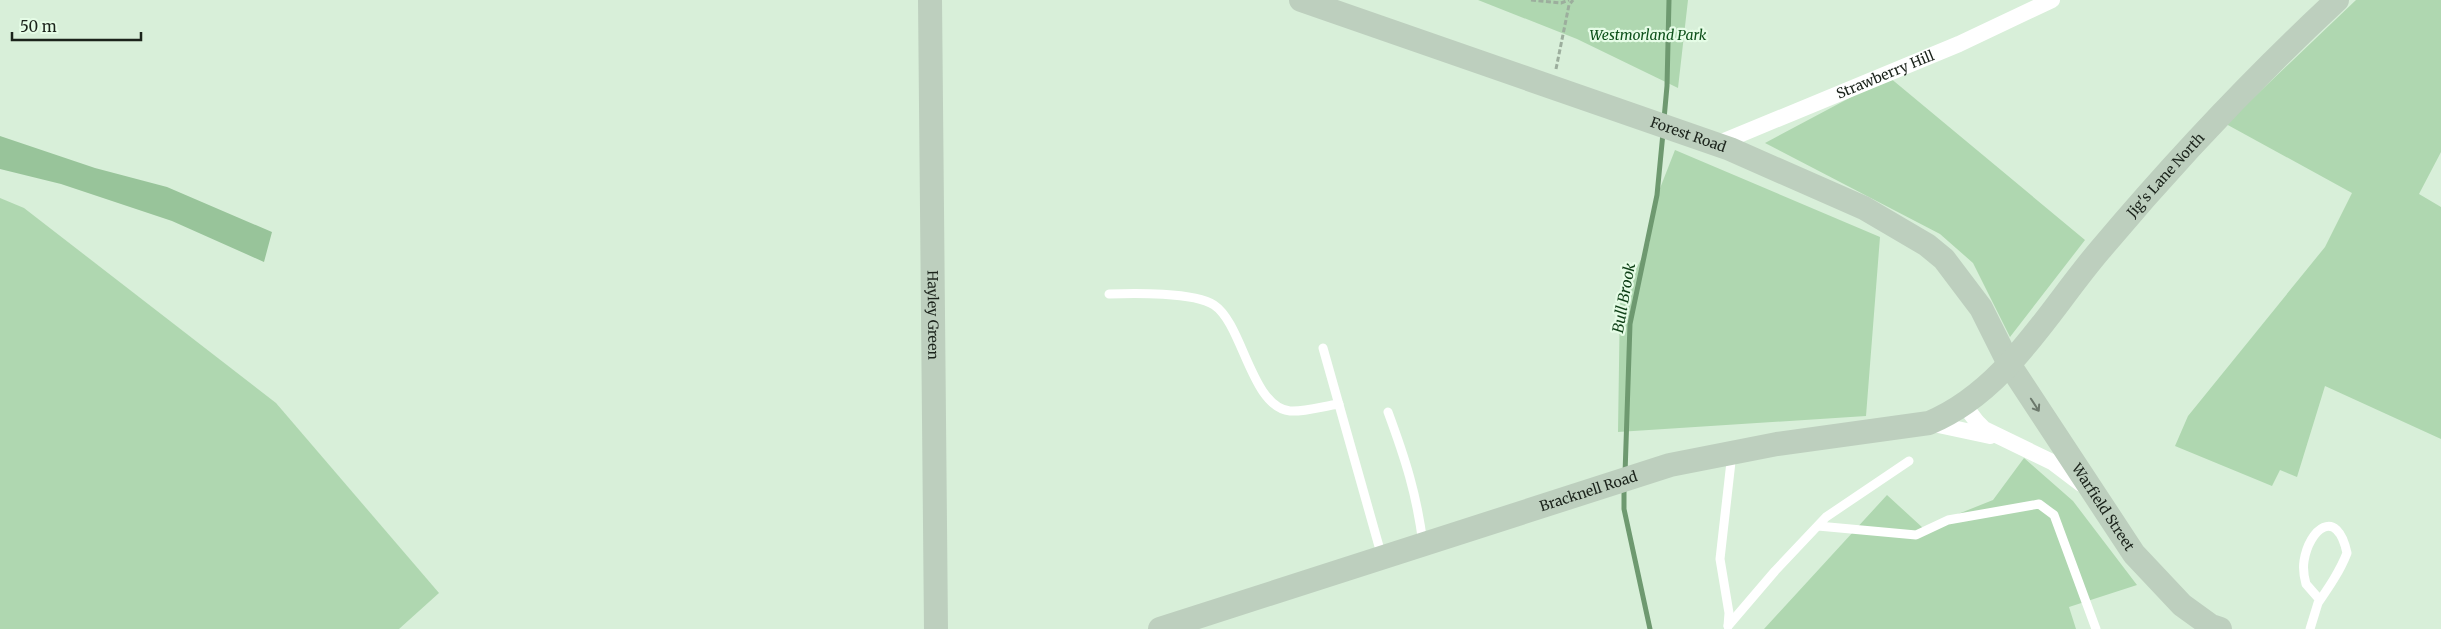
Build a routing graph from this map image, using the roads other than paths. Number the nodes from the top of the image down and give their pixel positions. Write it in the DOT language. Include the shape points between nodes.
graph roads {
  1 [pos="930,0"];
  2 [pos="1301,0"];
  3 [pos="2052,0"];
  4 [pos="2337,0"];
  5 [pos="1339,6"];
  6 [pos="1717,144"];
  7 [pos="1108,294"];
  8 [pos="1323,348"];
  9 [pos="2009,364"];
  10 [pos="1339,404"];
  11 [pos="1965,406"];
  12 [pos="1388,412"];
  13 [pos="1929,423"];
  14 [pos="2005,439"];
  15 [pos="1732,452"];
  16 [pos="1909,461"];
  17 [pos="2097,500"];
  18 [pos="1818,526"];
  19 [pos="1423,544"];
  20 [pos="1382,557"];
  21 [pos="2320,600"];
  22 [pos="1728,628"];
  23 [pos="936,629"];
  24 [pos="1160,629"];
  25 [pos="2096,629"];
  26 [pos="2220,629"];
  27 [pos="2310,629"];
  1 -- 23 [label="main road, Hayley Green"];
  2 -- 5 [label="main road, Forest Road"];
  3 -- 6 [label="street, Strawberry Hill" via="1959,44"];
  4 -- 9 [label="main road, Jig's Lane North" via="2278,54 2203,133 2100,251"];
  5 -- 6 [label="main road, Forest Road" via="1552,87"];
  6 -- 9 [label="main road, Forest Road" via="1864,208 1928,245 1950,266 1981,308"];
  7 -- 10 [label="lane" via="1182,296 1215,306 1229,322 1261,391 1271,400 1289,411"];
  8 -- 10 [label="lane"];
  9 -- 11 [label="main road, Bracknell Road"];
  9 -- 17 [label="main road, Warfield Street, one-way"];
  10 -- 20 [label="lane"];
  11 -- 13 [label="main road, Bracknell Road"];
  11 -- 14 [label="street" via="1977,422"];
  12 -- 19 [label="lane" via="1409,470"];
  13 -- 14 [label="street"];
  13 -- 15 [label="main road, Bracknell Road"];
  14 -- 17 [label="street" via="2052,462"];
  15 -- 19 [label="main road, Bracknell Road" via="1670,465"];
  15 -- 22 [label="lane" via="1720,559 1729,613"];
  16 -- 18 [label="lane" via="1826,517"];
  17 -- 26 [label="main road, Warfield Street" via="2134,554 2182,606"];
  18 -- 22 [label="lane"];
  18 -- 25 [label="lane" via="1916,535 1948,520 2039,504 2054,515"];
  19 -- 20 [label="main road, Bracknell Road"];
  20 -- 24 [label="main road, Bracknell Road"];
  21 -- 21 [label="lane" via="2347,553 2339,530 2334,526 2318,531 2304,560 2306,584"];
  21 -- 27 [label="lane"];
}
